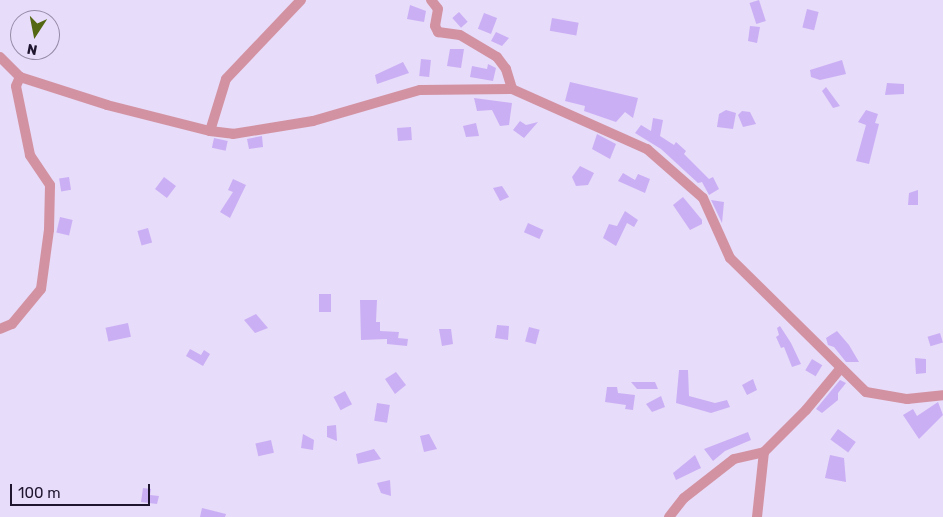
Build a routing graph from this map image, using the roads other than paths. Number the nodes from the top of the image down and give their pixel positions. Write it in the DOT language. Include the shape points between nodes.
graph roads {
  1 [pos="302,0"];
  2 [pos="431,0"];
  3 [pos="0,57"];
  4 [pos="20,77"];
  5 [pos="512,89"];
  6 [pos="210,132"];
  7 [pos="0,329"];
  8 [pos="840,369"];
  9 [pos="943,395"];
  10 [pos="764,452"];
  11 [pos="669,517"];
  12 [pos="757,517"];
  1 -- 6 [label="street" via="226,79"];
  2 -- 5 [label="street" via="438,10 435,26 438,32 460,35 497,56 506,69"];
  3 -- 4 [label="street"];
  4 -- 6 [label="street" via="107,105"];
  4 -- 7 [label="street" via="16,86 30,155 50,185 49,230 41,290 12,324"];
  5 -- 6 [label="street" via="420,90 270,130 232,134"];
  5 -- 8 [label="street" via="647,149 703,198 730,258"];
  8 -- 9 [label="street" via="873,394 907,399"];
  8 -- 10 [label="street" via="806,410"];
  10 -- 11 [label="street" via="734,459 684,498"];
  10 -- 12 [label="street"];
}
